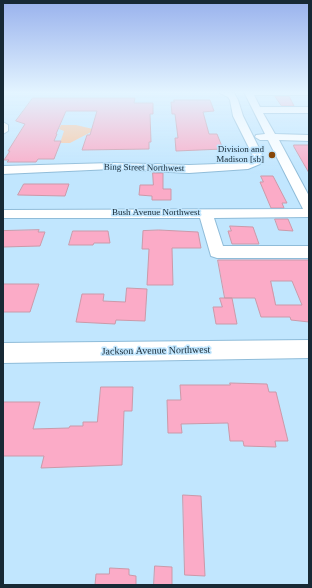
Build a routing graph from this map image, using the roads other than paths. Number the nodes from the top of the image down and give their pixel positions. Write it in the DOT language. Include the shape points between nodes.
graph roads {
  1 [pos="240,119"];
  2 [pos="262,119"];
  3 [pos="3,125"];
  4 [pos="3,131"];
  5 [pos="249,137"];
  6 [pos="270,137"];
  7 [pos="309,138"];
  8 [pos="3,170"];
  9 [pos="309,208"];
  10 [pos="206,213"];
  11 [pos="309,213"];
  12 [pos="3,214"];
  13 [pos="309,252"];
  14 [pos="309,349"];
  15 [pos="3,353"];
  1 -- 5 [label="street"];
  2 -- 6 [label="street"];
  3 -- 4 [label="street"];
  5 -- 6 [label="street"];
  5 -- 8 [label="street, Bing Street Northwest" via="258,159 248,166 187,169 112,166"];
  6 -- 7 [label="street"];
  6 -- 9 [label="street"];
  10 -- 11 [label="street, Bush Avenue Northwest"];
  10 -- 12 [label="street, Bush Avenue Northwest"];
  10 -- 13 [label="street" via="217,252"];
  14 -- 15 [label="street, Jackson Avenue Northwest"];
}
